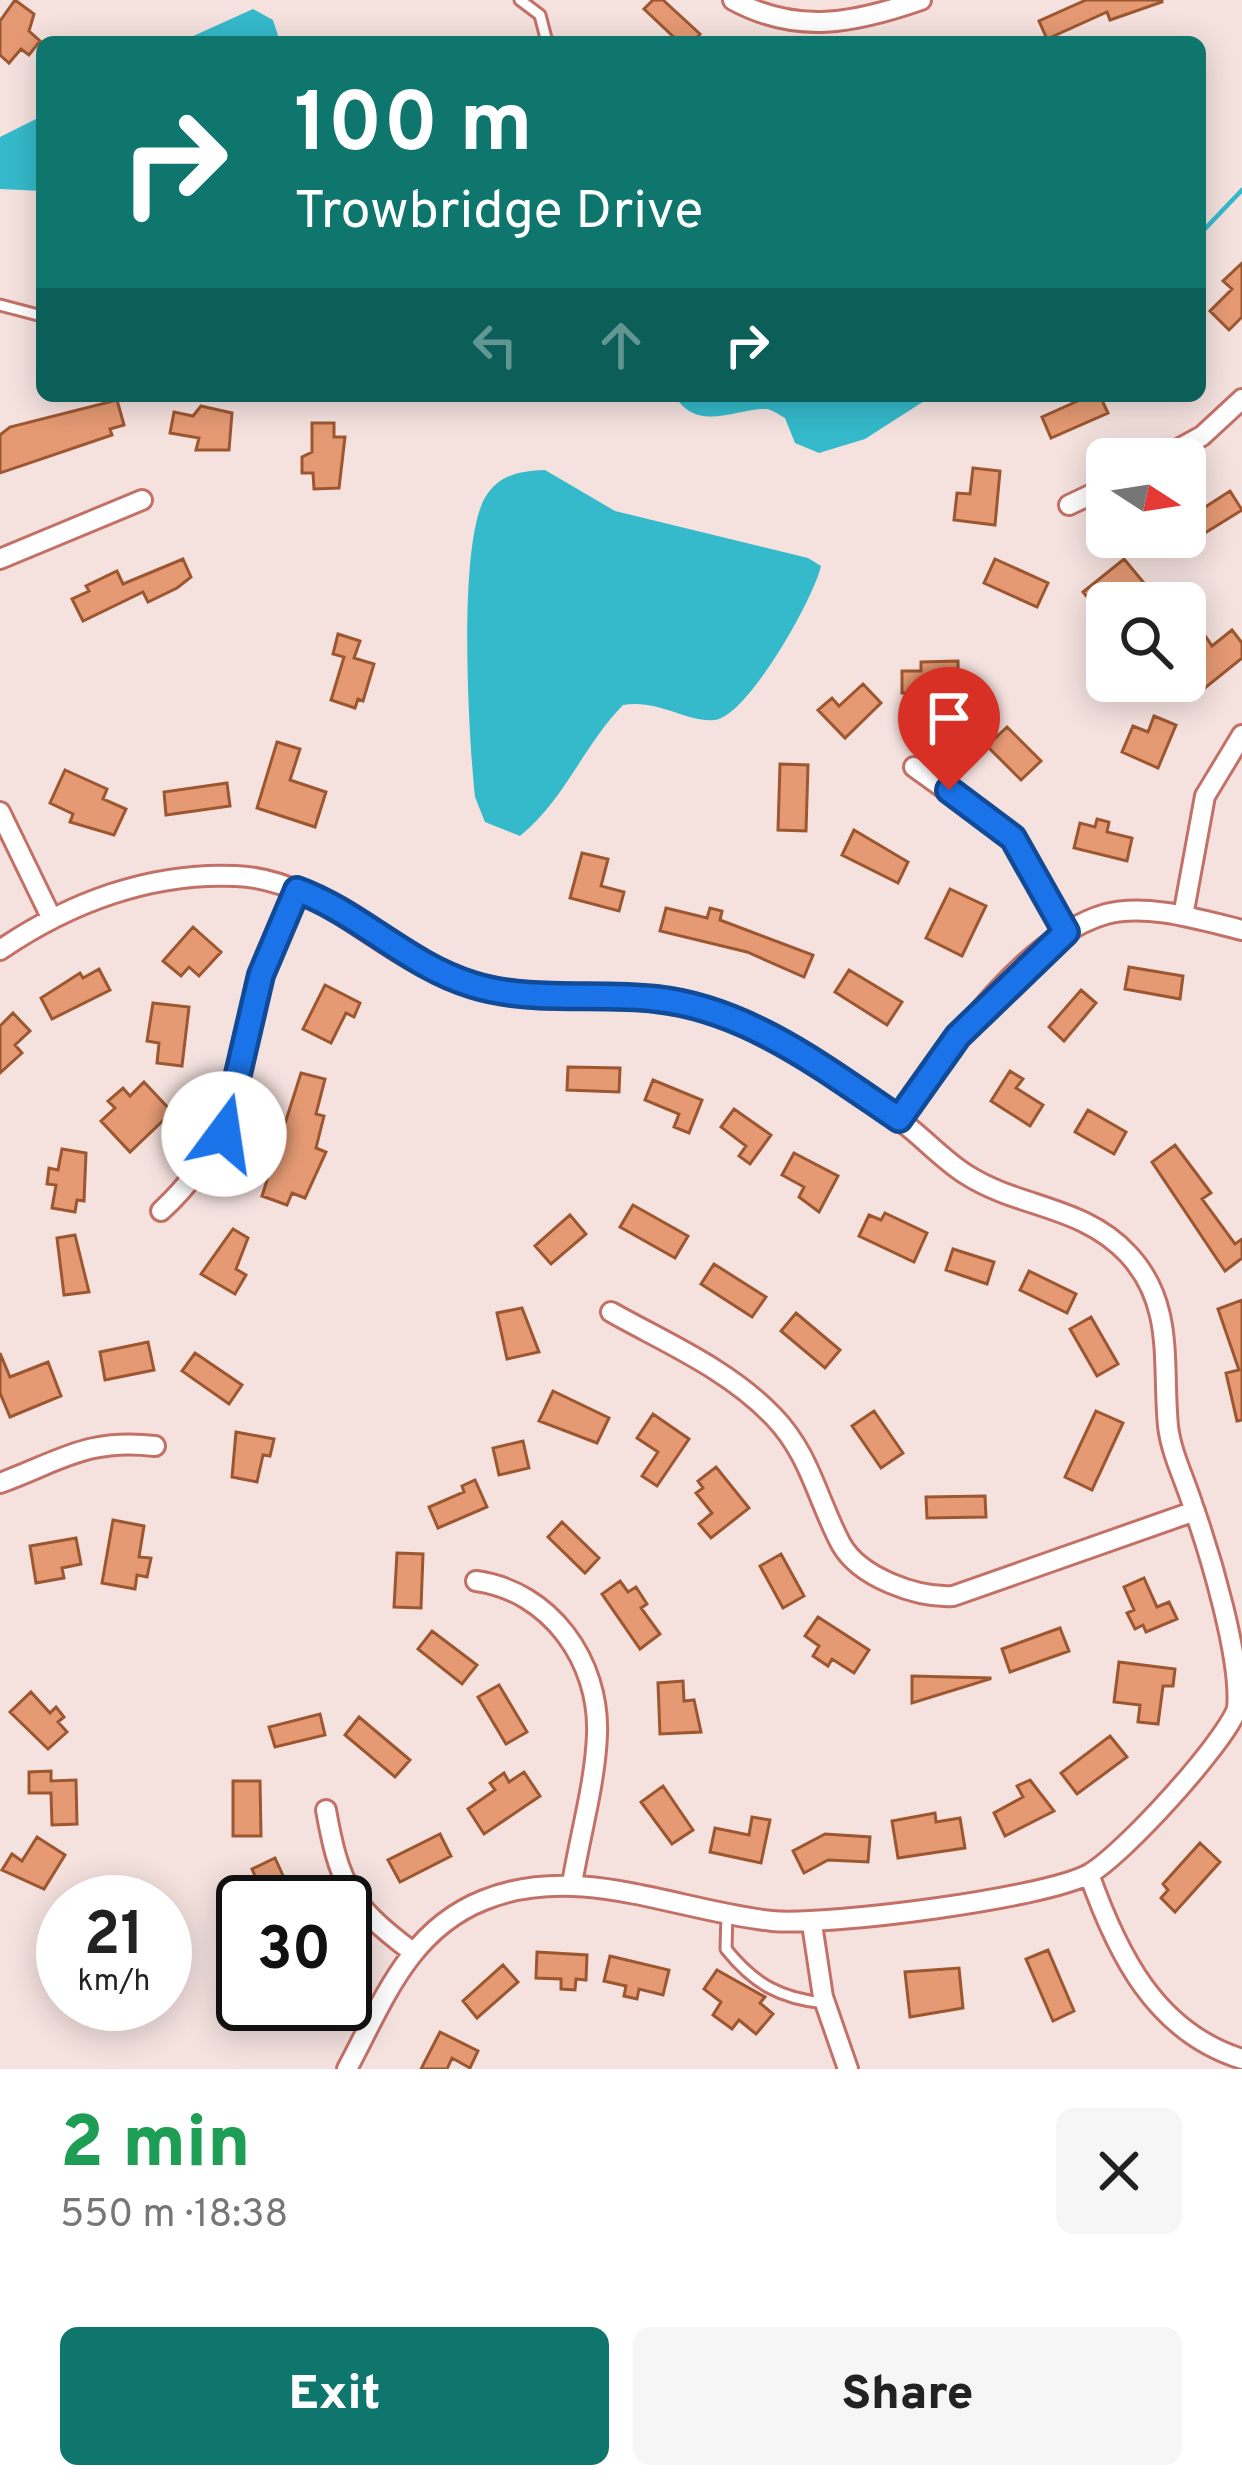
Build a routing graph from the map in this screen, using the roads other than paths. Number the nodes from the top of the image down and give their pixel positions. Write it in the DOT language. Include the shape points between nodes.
graph roads {
  1 [pos="520,0"];
  2 [pos="733,0"];
  3 [pos="921,0"];
  4 [pos="546,36"];
  5 [pos="0,305"];
  6 [pos="36,314"];
  7 [pos="1242,399"];
  8 [pos="1198,438"];
  9 [pos="1086,497"];
  10 [pos="142,500"];
  11 [pos="1069,505"];
  12 [pos="0,559"];
  13 [pos="1242,735"];
  14 [pos="914,767"];
  15 [pos="0,812"];
  16 [pos="297,890"];
  17 [pos="50,915"];
  18 [pos="1183,916"];
  19 [pos="1242,930"];
  20 [pos="1066,932"];
  21 [pos="0,950"];
  22 [pos="899,1119"];
  23 [pos="161,1210"];
  24 [pos="611,1312"];
  25 [pos="155,1446"];
  26 [pos="0,1483"];
  27 [pos="1195,1511"];
  28 [pos="476,1581"];
  29 [pos="1240,1707"];
  30 [pos="326,1810"];
  31 [pos="1089,1874"];
  32 [pos="572,1884"];
  33 [pos="728,1913"];
  34 [pos="812,1924"];
  35 [pos="410,1950"];
  36 [pos="825,2003"];
  37 [pos="1242,2059"];
  38 [pos="347,2069"];
  39 [pos="848,2069"];
  1 -- 4 [label="lane" via="540,15"];
  2 -- 3 [label="street" via="822,25"];
  5 -- 6 [label="lane"];
  7 -- 8 [label="street"];
  9 -- 11 [label="street"];
  10 -- 12 [label="street"];
  13 -- 18 [label="street" via="1205,796"];
  14 -- 20 [label="street" via="1013,838"];
  15 -- 17 [label="street"];
  16 -- 17 [label="street" via="239,875 196,877"];
  16 -- 22 [label="street" via="424,968 472,985 658,999 712,1012 806,1056"];
  16 -- 23 [label="street" via="261,975 224,1134"];
  17 -- 21 [label="street"];
  18 -- 19 [label="street"];
  18 -- 20 [label="street" via="1108,914"];
  20 -- 22 [label="street" via="958,1036"];
  22 -- 27 [label="street" via="969,1177 1065,1212 1131,1256 1165,1321 1168,1434"];
  24 -- 27 [label="street" via="737,1382 807,1460 843,1549 925,1598 953,1596"];
  25 -- 26 [label="street" via="64,1452"];
  27 -- 29 [label="street" via="1226,1602"];
  28 -- 32 [label="street" via="545,1609 588,1676 597,1738"];
  29 -- 31 [label="street" via="1168,1803"];
  30 -- 35 [label="street" via="352,1900"];
  31 -- 34 [label="street" via="1018,1894"];
  31 -- 37 [label="street" via="1109,1930 1151,1999 1188,2031"];
  32 -- 33 [label="street"];
  32 -- 35 [label="street" via="481,1901"];
  33 -- 34 [label="street"];
  33 -- 36 [label="lane" via="726,1949 750,1974 790,2000"];
  34 -- 36 [label="street"];
  35 -- 38 [label="street"];
  36 -- 39 [label="street"];
}
